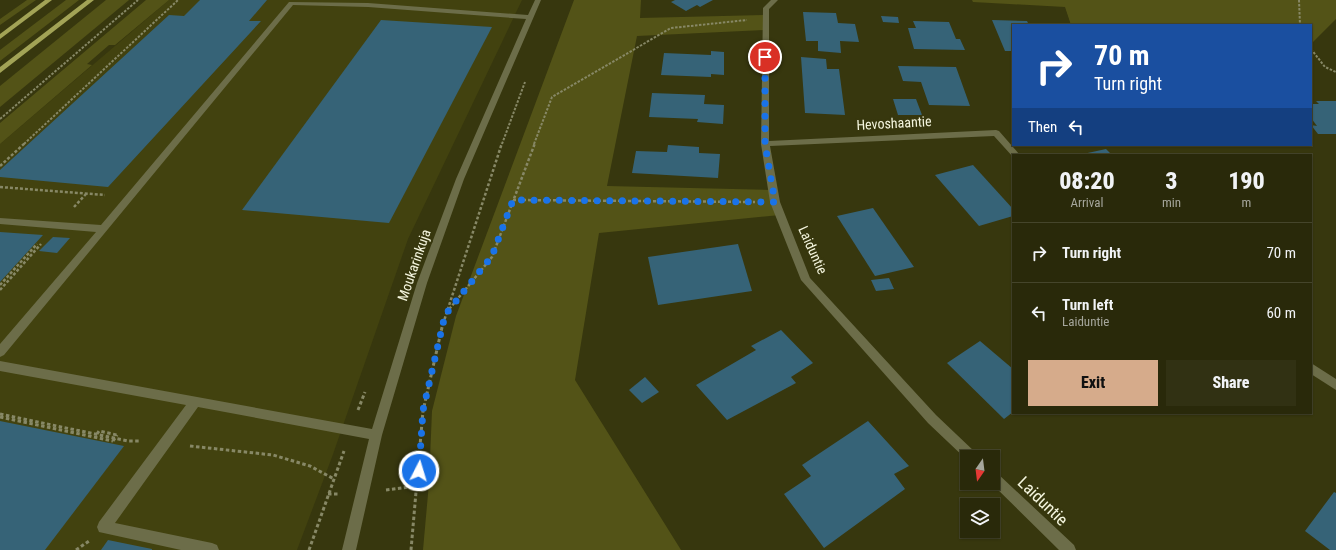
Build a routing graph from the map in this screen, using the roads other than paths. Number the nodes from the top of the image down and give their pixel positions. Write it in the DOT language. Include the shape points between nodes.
graph roads {
  1 [pos="49,0"];
  2 [pos="91,0"];
  3 [pos="538,0"];
  4 [pos="775,0"];
  5 [pos="530,17"];
  6 [pos="0,37"];
  7 [pos="0,71"];
  8 [pos="765,144"];
  9 [pos="1015,154"];
  10 [pos="0,221"];
  11 [pos="104,229"];
  12 [pos="0,352"];
  13 [pos="0,366"];
  14 [pos="1312,369"];
  15 [pos="1336,385"];
  16 [pos="195,402"];
  17 [pos="376,435"];
  18 [pos="965,450"];
  19 [pos="1000,484"];
  20 [pos="212,550"];
  21 [pos="349,550"];
  22 [pos="1069,550"];
  1 -- 6 [label="main road"];
  2 -- 7 [label="main road"];
  3 -- 5 [label="street, Moukarinkuja"];
  4 -- 8 [label="street, Laiduntie" via="766,8"];
  5 -- 11 [label="street" via="290,3"];
  5 -- 17 [label="street, Moukarinkuja" via="460,179 422,283"];
  8 -- 9 [label="street, Hevoshaantie" via="996,133"];
  8 -- 18 [label="street, Laiduntie" via="775,202 806,280 932,419"];
  10 -- 11 [label="street"];
  11 -- 12 [label="street"];
  13 -- 16 [label="street"];
  14 -- 15 [label="street"];
  16 -- 17 [label="street"];
  16 -- 20 [label="street" via="104,527"];
  17 -- 21 [label="street, Moukarinkuja"];
  19 -- 22 [label="street, Laiduntie"];
}
